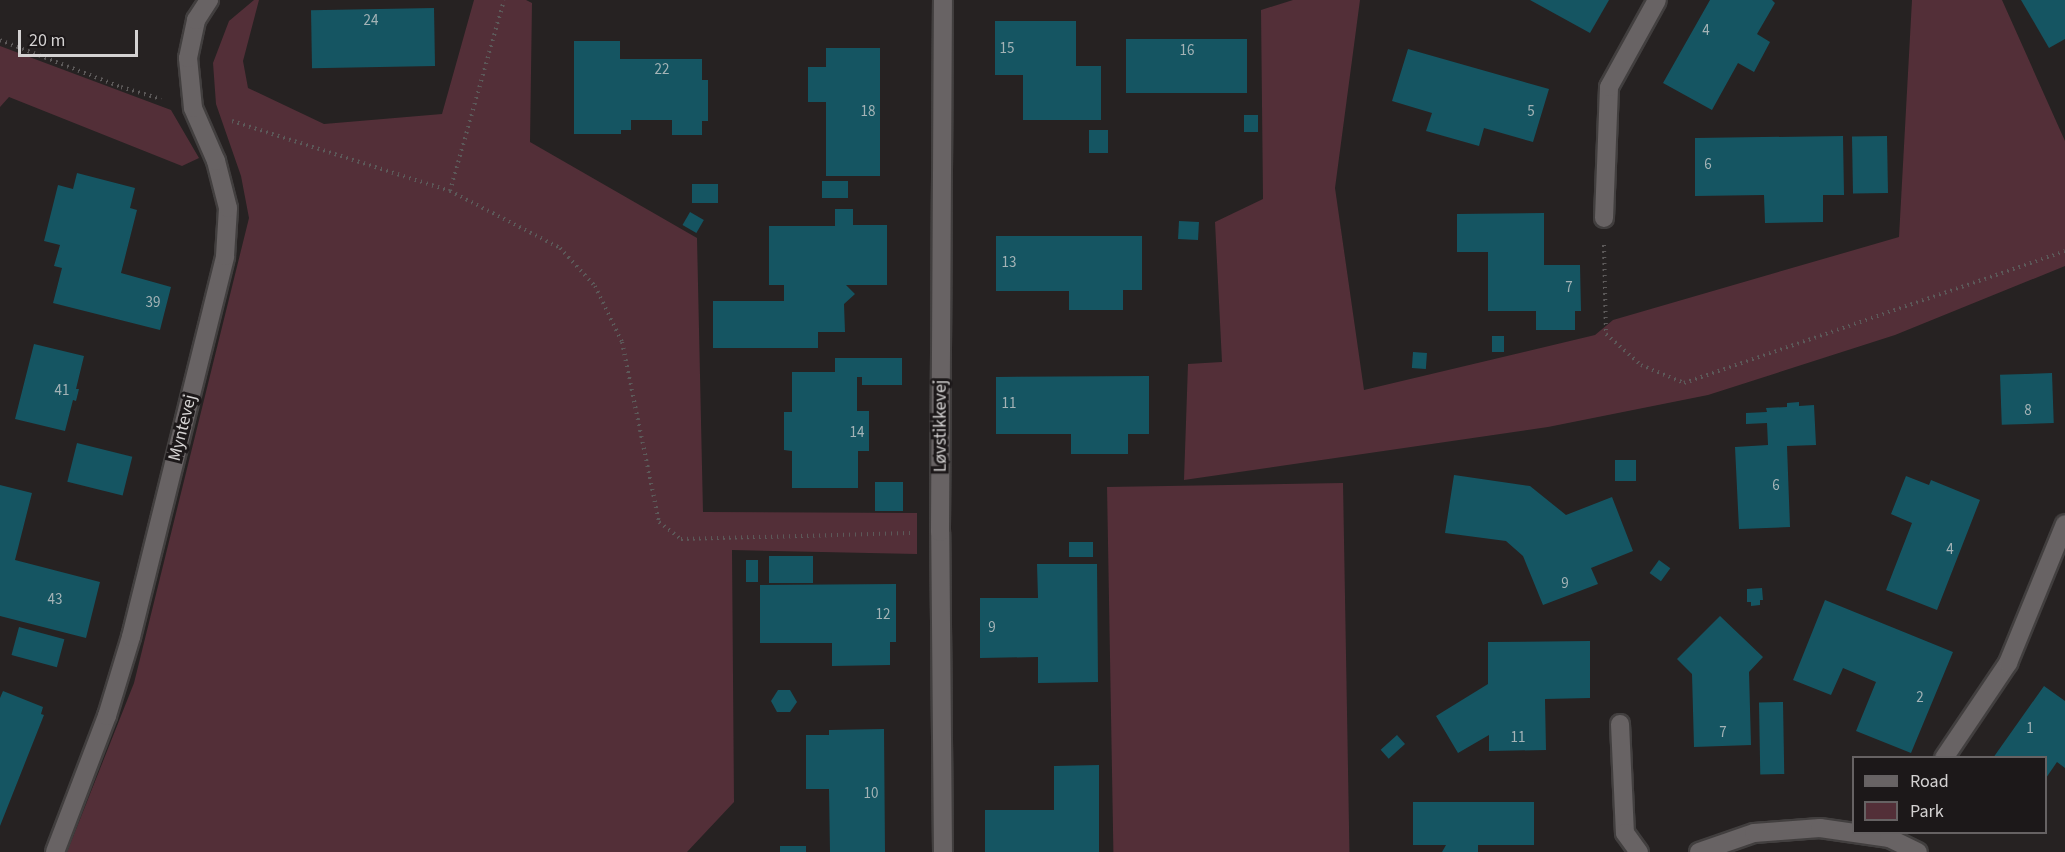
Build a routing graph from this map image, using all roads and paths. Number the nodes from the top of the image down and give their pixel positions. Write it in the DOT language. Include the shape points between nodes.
graph roads {
  1 [pos="209,0"];
  2 [pos="504,0"];
  3 [pos="943,0"];
  4 [pos="1657,0"];
  5 [pos="0,40"];
  6 [pos="193,108"];
  7 [pos="450,191"];
  8 [pos="1604,218"];
  9 [pos="2065,251"];
  10 [pos="2065,524"];
  11 [pos="940,532"];
  12 [pos="1620,724"];
  13 [pos="1945,756"];
  14 [pos="1852,831"];
  15 [pos="1891,835"];
  16 [pos="55,852"];
  17 [pos="943,852"];
  18 [pos="1639,852"];
  19 [pos="1699,852"];
  20 [pos="1918,852"];
  1 -- 6 [label="street, Myntevej" via="196,20 188,58"];
  2 -- 7 [label="path"];
  3 -- 11 [label="street, Løvstikkevej"];
  4 -- 8 [label="street" via="1609,87"];
  5 -- 6 [label="path" via="121,87"];
  6 -- 7 [label="path"];
  6 -- 16 [label="street, Myntevej" via="216,160 228,207 225,256 131,637 107,716"];
  7 -- 11 [label="path" via="560,248 595,286 622,342 658,522 681,539"];
  8 -- 9 [label="path" via="1606,334 1641,365 1684,382"];
  10 -- 13 [label="street" via="2008,663"];
  11 -- 17 [label="street, Løvstikkevej"];
  12 -- 18 [label="street" via="1625,833"];
  14 -- 19 [label="street" via="1820,828 1754,833"];
  15 -- 20 [label="street"];
}
